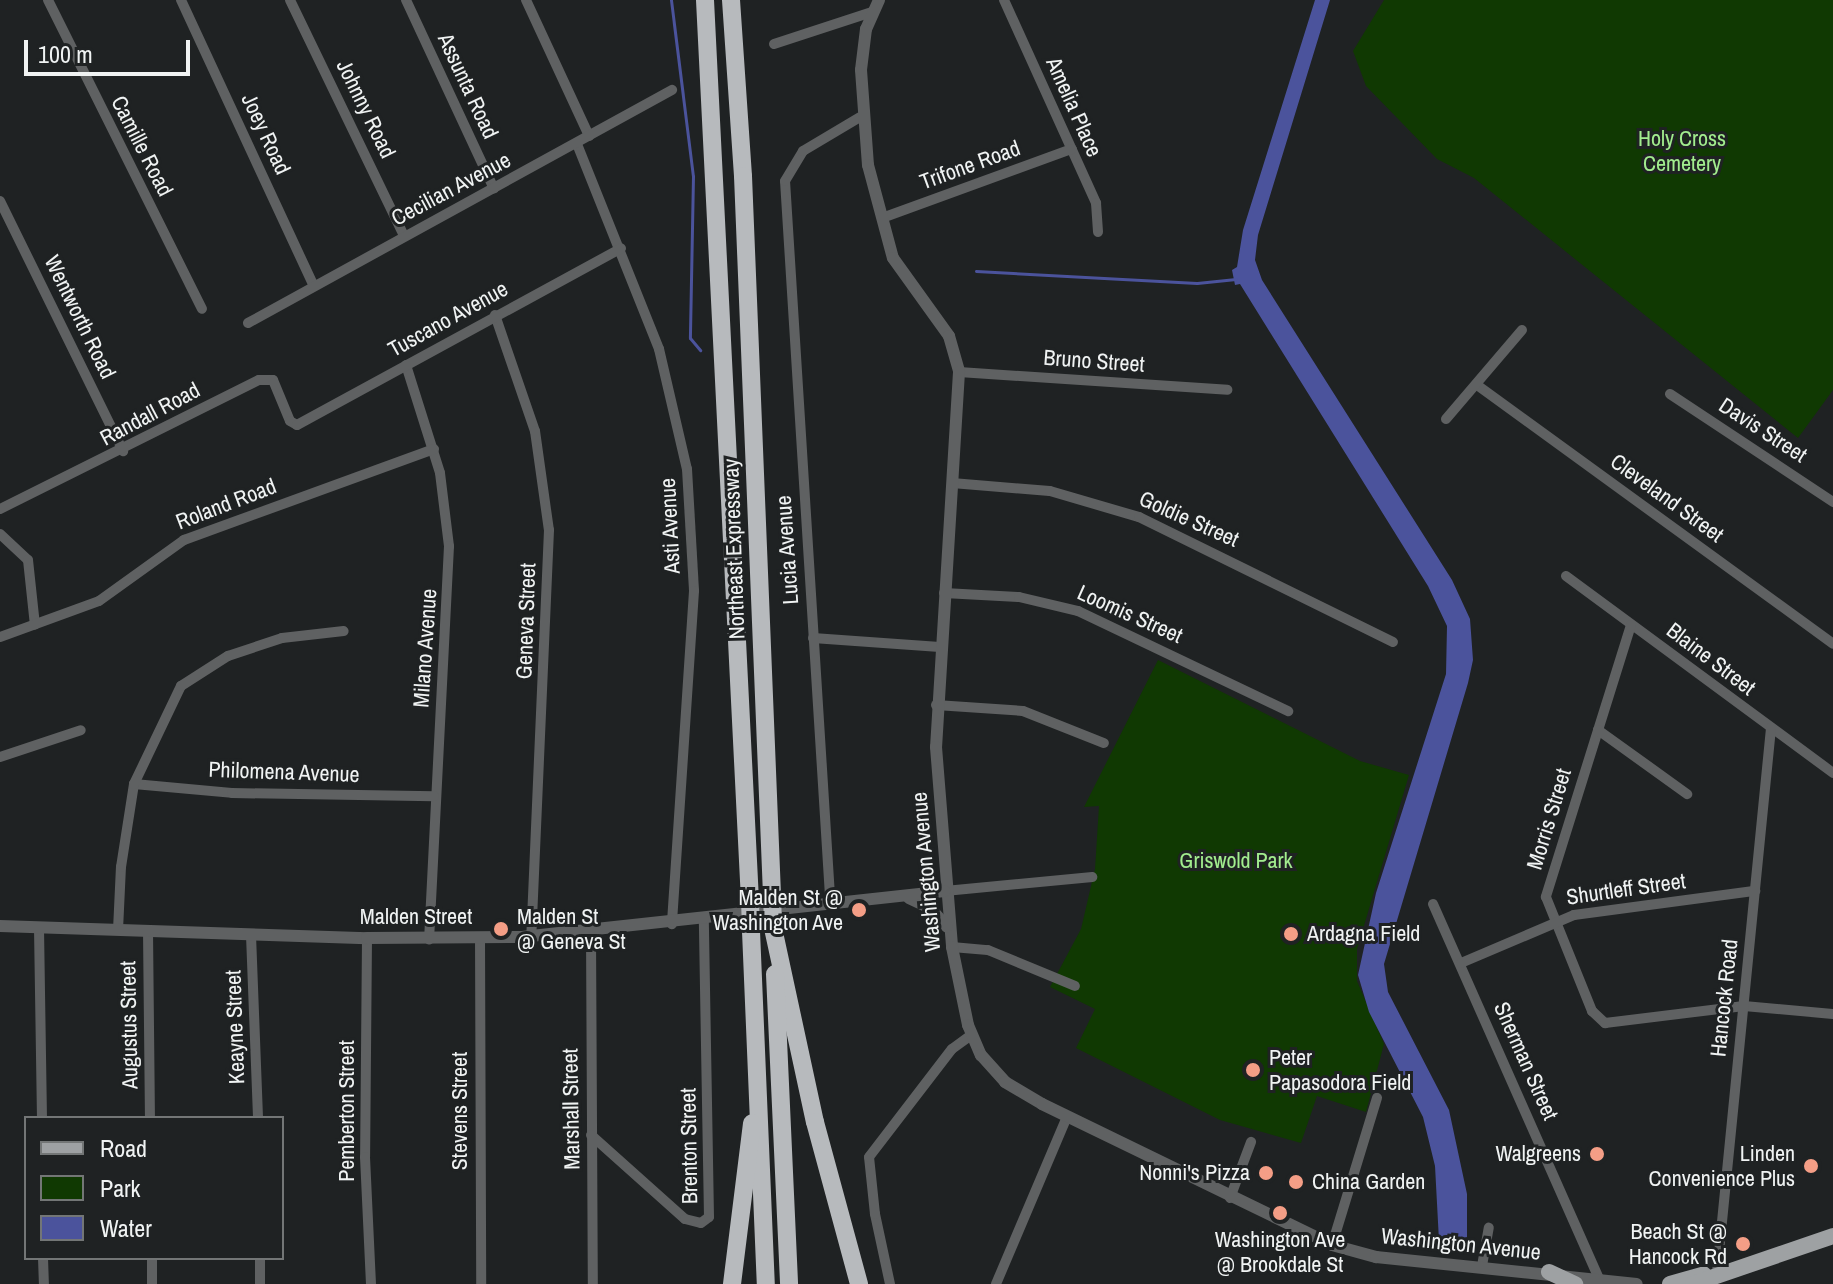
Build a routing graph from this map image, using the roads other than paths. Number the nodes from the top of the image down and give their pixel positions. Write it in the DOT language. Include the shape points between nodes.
graph roads {
  1 [pos="48,0"];
  2 [pos="181,0"];
  3 [pos="290,0"];
  4 [pos="406,0"];
  5 [pos="705,0"];
  6 [pos="731,0"];
  7 [pos="1004,0"];
  8 [pos="530,1"];
  9 [pos="875,6"];
  10 [pos="774,44"];
  11 [pos="672,90"];
  12 [pos="860,117"];
  13 [pos="589,136"];
  14 [pos="577,144"];
  15 [pos="1072,149"];
  16 [pos="494,189"];
  17 [pos="0,201"];
  18 [pos="882,218"];
  19 [pos="1098,232"];
  20 [pos="404,236"];
  21 [pos="621,248"];
  22 [pos="314,286"];
  23 [pos="202,309"];
  24 [pos="495,315"];
  25 [pos="248,323"];
  26 [pos="1522,330"];
  27 [pos="406,365"];
  28 [pos="959,372"];
  29 [pos="1477,385"];
  30 [pos="1227,390"];
  31 [pos="1670,394"];
  32 [pos="1446,419"];
  33 [pos="294,425"];
  34 [pos="434,449"];
  35 [pos="123,451"];
  36 [pos="952,483"];
  37 [pos="1833,502"];
  38 [pos="0,509"];
  39 [pos="0,534"];
  40 [pos="1566,576"];
  41 [pos="944,593"];
  42 [pos="35,625"];
  43 [pos="1631,625"];
  44 [pos="344,631"];
  45 [pos="0,637"];
  46 [pos="813,638"];
  47 [pos="1393,642"];
  48 [pos="1833,644"];
  49 [pos="940,647"];
  50 [pos="936,705"];
  51 [pos="1288,711"];
  52 [pos="1771,728"];
  53 [pos="81,730"];
  54 [pos="1598,730"];
  55 [pos="1104,743"];
  56 [pos="0,757"];
  57 [pos="1833,773"];
  58 [pos="134,784"];
  59 [pos="1687,794"];
  60 [pos="434,796"];
  61 [pos="1092,877"];
  62 [pos="945,891"];
  63 [pos="1755,891"];
  64 [pos="901,897"];
  65 [pos="830,901"];
  66 [pos="1433,904"];
  67 [pos="704,920"];
  68 [pos="1553,921"];
  69 [pos="672,924"];
  70 [pos="0,926"];
  71 [pos="39,928"];
  72 [pos="773,928"];
  73 [pos="118,930"];
  74 [pos="148,931"];
  75 [pos="950,932"];
  76 [pos="591,933"];
  77 [pos="251,935"];
  78 [pos="531,936"];
  79 [pos="480,937"];
  80 [pos="367,938"];
  81 [pos="429,939"];
  82 [pos="952,947"];
  83 [pos="1461,963"];
  84 [pos="1075,986"];
  85 [pos="1744,1006"];
  86 [pos="1833,1014"];
  87 [pos="971,1035"];
  88 [pos="758,1093"];
  89 [pos="1377,1098"];
  90 [pos="42,1116"];
  91 [pos="150,1116"];
  92 [pos="258,1116"];
  93 [pos="1067,1117"];
  94 [pos="591,1135"];
  95 [pos="1251,1142"];
  96 [pos="1230,1198"];
  97 [pos="1489,1228"];
  98 [pos="1833,1236"];
  99 [pos="1332,1245"];
  100 [pos="43,1260"];
  101 [pos="152,1260"];
  102 [pos="260,1260"];
  103 [pos="1482,1266"];
  104 [pos="1549,1272"];
  105 [pos="1717,1272"];
  106 [pos="1599,1278"];
  107 [pos="44,1284"];
  108 [pos="152,1284"];
  109 [pos="260,1284"];
  110 [pos="371,1284"];
  111 [pos="481,1284"];
  112 [pos="593,1284"];
  113 [pos="732,1284"];
  114 [pos="766,1284"];
  115 [pos="789,1284"];
  116 [pos="859,1284"];
  117 [pos="890,1284"];
  118 [pos="996,1284"];
  119 [pos="1575,1284"];
  120 [pos="1637,1284"];
  121 [pos="1670,1284"];
  122 [pos="1693,1284"];
  1 -- 23 [label="street, Camille Road"];
  2 -- 22 [label="street, Joey Road"];
  3 -- 20 [label="street, Johnny Road"];
  4 -- 16 [label="street, Assunta Road"];
  5 -- 88 [label="highway, Northeast Expressway, bridge"];
  6 -- 72 [label="highway, Northeast Expressway, bridge" via="743,162"];
  7 -- 15 [label="street, Amelia Place"];
  8 -- 13 [label="street"];
  9 -- 10 [label="street"];
  9 -- 12 [label="street, Washington Avenue" via="861,70"];
  11 -- 13 [label="street, Cecilian Avenue"];
  12 -- 18 [label="street, Washington Avenue"];
  12 -- 46 [label="street, Lucia Avenue" via="803,151 791,165 784,201"];
  13 -- 14 [label="street, Cecilian Avenue"];
  14 -- 16 [label="street, Cecilian Avenue"];
  14 -- 21 [label="street, Asti Avenue"];
  15 -- 18 [label="street, Trifone Road"];
  15 -- 19 [label="street, Amelia Place" via="1096,203"];
  16 -- 20 [label="street, Cecilian Avenue"];
  17 -- 35 [label="street, Wentworth Road"];
  18 -- 28 [label="street, Washington Avenue" via="899,270 949,336"];
  20 -- 22 [label="street, Cecilian Avenue"];
  21 -- 24 [label="street, Tuscano Avenue"];
  21 -- 69 [label="street, Asti Avenue" via="670,387 693,524 693,615"];
  22 -- 25 [label="street, Cecilian Avenue"];
  24 -- 27 [label="street, Tuscano Avenue"];
  24 -- 78 [label="street, Geneva Street" via="535,431 549,530"];
  26 -- 29 [label="street"];
  27 -- 33 [label="street, Tuscano Avenue"];
  27 -- 34 [label="street, Milano Avenue"];
  28 -- 30 [label="street, Bruno Street"];
  28 -- 36 [label="street, Washington Avenue"];
  29 -- 32 [label="street"];
  29 -- 48 [label="street, Cleveland Street"];
  31 -- 37 [label="street, Davis Street"];
  33 -- 35 [label="street, Randall Road" via="273,381 263,379"];
  34 -- 42 [label="street, Roland Road" via="184,540 99,601"];
  34 -- 60 [label="street, Milano Avenue" via="450,559"];
  35 -- 38 [label="street, Randall Road"];
  36 -- 41 [label="street, Washington Avenue"];
  36 -- 47 [label="street, Goldie Street" via="1050,491 1139,517"];
  39 -- 42 [label="street" via="28,560"];
  40 -- 43 [label="street, Blaine Street"];
  41 -- 49 [label="street, Washington Avenue"];
  41 -- 51 [label="street, Loomis Street" via="1019,597 1078,611"];
  42 -- 45 [label="street, Roland Road"];
  43 -- 52 [label="street, Blaine Street"];
  43 -- 54 [label="street, Morris Street"];
  44 -- 58 [label="street" via="282,638 197,672 181,686"];
  46 -- 49 [label="street"];
  46 -- 65 [label="street, Lucia Avenue"];
  49 -- 50 [label="street, Washington Avenue"];
  50 -- 55 [label="street" via="1033,713"];
  50 -- 62 [label="street, Washington Avenue"];
  52 -- 57 [label="street, Blaine Street"];
  52 -- 63 [label="street, Hancock Road"];
  53 -- 56 [label="street"];
  54 -- 59 [label="street"];
  54 -- 68 [label="street, Morris Street" via="1546,897"];
  58 -- 60 [label="street, Philomena Avenue" via="232,793"];
  58 -- 73 [label="street"];
  60 -- 81 [label="street, Milano Avenue"];
  61 -- 62 [label="street, Malden Street"];
  62 -- 64 [label="street, Malden Street"];
  62 -- 75 [label="street, Washington Avenue"];
  63 -- 68 [label="street, Shurtleff Street"];
  63 -- 85 [label="street, Hancock Road"];
  64 -- 65 [label="street, Malden Street"];
  64 -- 75 [label="street" via="930,908"];
  65 -- 67 [label="street, Malden Street"];
  66 -- 83 [label="street, Sherman Street"];
  67 -- 69 [label="street, Malden Street"];
  67 -- 94 [label="street, Brenton Street" via="709,1217 701,1223 685,1219"];
  68 -- 83 [label="street, Shurtleff Street"];
  68 -- 85 [label="street, Morris Street" via="1600,1020"];
  69 -- 76 [label="street, Malden Street"];
  70 -- 71 [label="street, Malden Street"];
  71 -- 73 [label="street, Malden Street"];
  71 -- 90 [label="street"];
  72 -- 115 [label="highway, Northeast Expressway"];
  72 -- 116 [label="highway" via="815,1122"];
  73 -- 74 [label="street, Malden Street"];
  74 -- 77 [label="street, Malden Street"];
  74 -- 91 [label="street, Augustus Street"];
  75 -- 82 [label="street, Washington Avenue"];
  76 -- 78 [label="street, Malden Street"];
  76 -- 94 [label="street, Marshall Street"];
  77 -- 80 [label="street, Malden Street"];
  77 -- 92 [label="street, Keayne Street"];
  78 -- 79 [label="street, Malden Street"];
  79 -- 81 [label="street, Malden Street"];
  79 -- 111 [label="street, Stevens Street"];
  80 -- 81 [label="street, Malden Street"];
  80 -- 110 [label="street, Pemberton Street" via="365,1138"];
  82 -- 84 [label="street" via="988,950"];
  82 -- 87 [label="street, Washington Avenue"];
  83 -- 106 [label="street, Sherman Street"];
  85 -- 86 [label="street"];
  85 -- 105 [label="street, Hancock Road"];
  87 -- 93 [label="street, Washington Avenue" via="1005,1082"];
  87 -- 117 [label="street" via="952,1049 869,1157"];
  88 -- 113 [label="highway"];
  88 -- 114 [label="highway"];
  89 -- 99 [label="street"];
  93 -- 96 [label="street, Washington Avenue"];
  93 -- 118 [label="street"];
  94 -- 112 [label="street, Marshall Street"];
  95 -- 96 [label="street"];
  96 -- 99 [label="street, Washington Avenue"];
  97 -- 103 [label="street"];
  98 -- 105 [label="main road"];
  99 -- 103 [label="street, Washington Avenue" via="1376,1257"];
  100 -- 107 [label="street"];
  101 -- 108 [label="street"];
  102 -- 109 [label="street"];
  103 -- 104 [label="street, Washington Avenue"];
  104 -- 106 [label="street, Washington Avenue"];
  104 -- 119 [label="main road"];
  105 -- 121 [label="main road"];
  105 -- 122 [label="main road"];
  106 -- 120 [label="street, Washington Avenue"];
}
